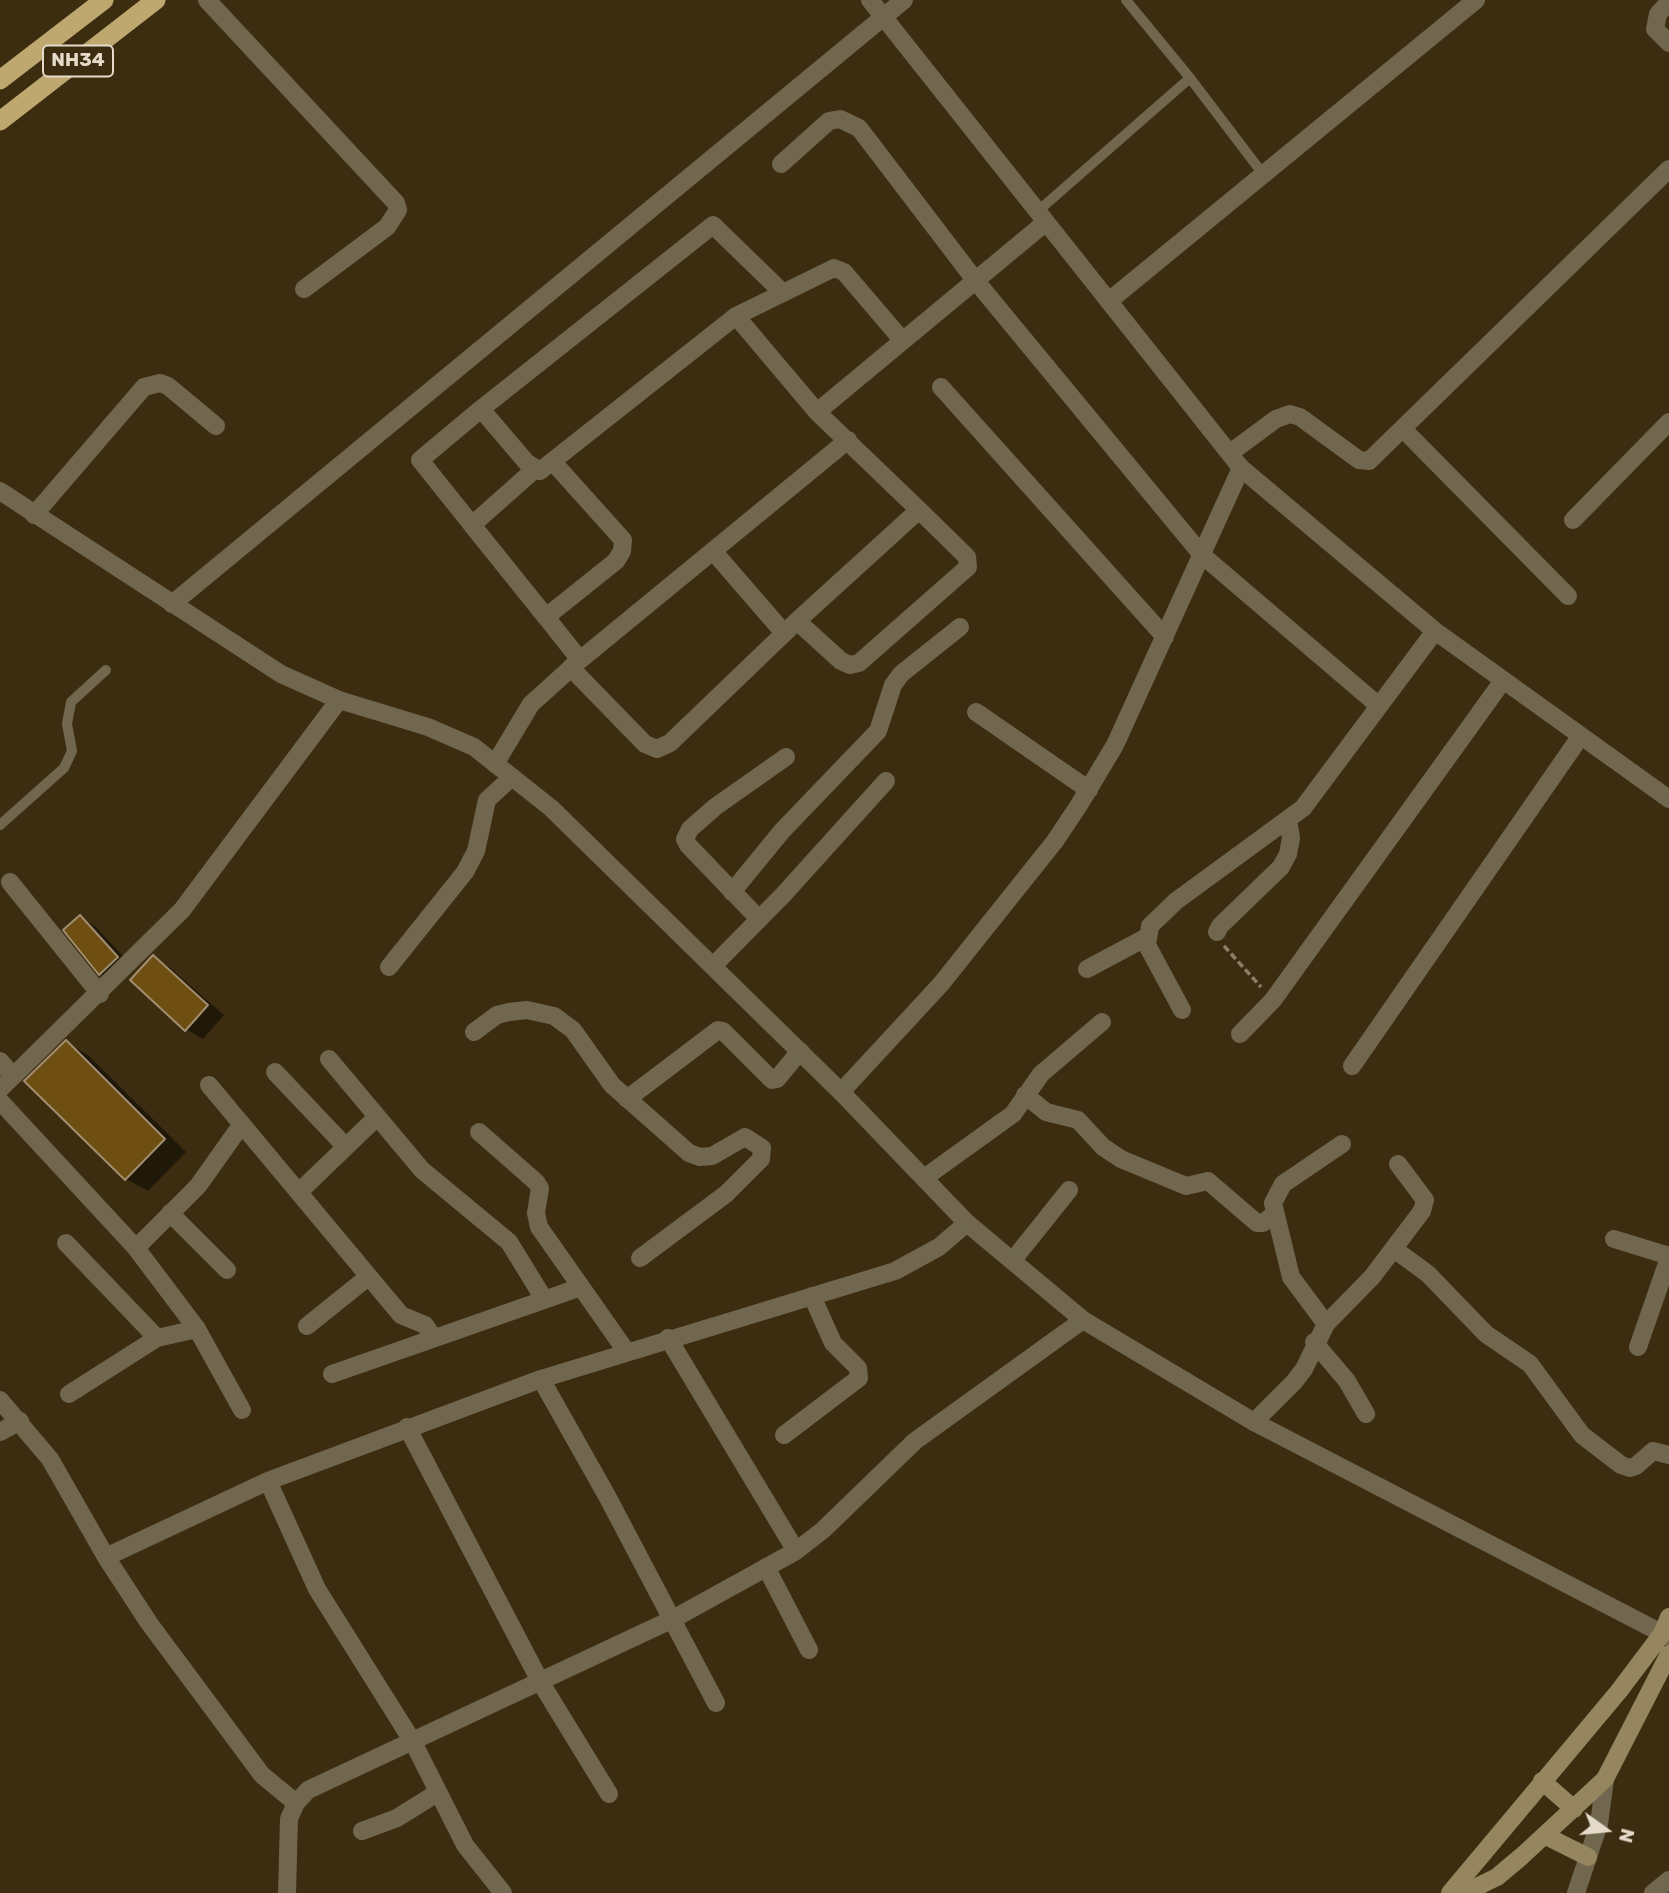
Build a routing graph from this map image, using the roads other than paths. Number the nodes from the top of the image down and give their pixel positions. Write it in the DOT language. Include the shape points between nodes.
graph roads {
  1 [pos="104,0"];
  2 [pos="156,0"];
  3 [pos="207,0"];
  4 [pos="870,0"];
  5 [pos="904,0"];
  6 [pos="1126,0"];
  7 [pos="1471,2"];
  8 [pos="1669,2"];
  9 [pos="133,7"];
  10 [pos="883,18"];
  11 [pos="78,20"];
  12 [pos="1669,43"];
  13 [pos="98,45"];
  14 [pos="1190,78"];
  15 [pos="0,80"];
  16 [pos="0,121"];
  17 [pos="781,164"];
  18 [pos="1669,169"];
  19 [pos="1264,174"];
  20 [pos="1042,216"];
  21 [pos="975,280"];
  22 [pos="304,289"];
  23 [pos="782,292"];
  24 [pos="1109,301"];
  25 [pos="736,316"];
  26 [pos="903,341"];
  27 [pos="942,387"];
  28 [pos="481,409"];
  29 [pos="817,412"];
  30 [pos="1669,422"];
  31 [pos="216,426"];
  32 [pos="1403,429"];
  33 [pos="848,440"];
  34 [pos="1235,460"];
  35 [pos="552,462"];
  36 [pos="534,470"];
  37 [pos="0,491"];
  38 [pos="919,510"];
  39 [pos="34,515"];
  40 [pos="1573,520"];
  41 [pos="472,526"];
  42 [pos="713,551"];
  43 [pos="1202,555"];
  44 [pos="1568,597"];
  45 [pos="172,604"];
  46 [pos="547,617"];
  47 [pos="960,626"];
  48 [pos="791,627"];
  49 [pos="1435,631"];
  50 [pos="1165,637"];
  51 [pos="575,664"];
  52 [pos="106,670"];
  53 [pos="1502,682"];
  54 [pos="339,700"];
  55 [pos="1379,706"];
  56 [pos="976,712"];
  57 [pos="1580,737"];
  58 [pos="786,757"];
  59 [pos="495,764"];
  60 [pos="512,777"];
  61 [pos="886,781"];
  62 [pos="1089,790"];
  63 [pos="1668,797"];
  64 [pos="1288,821"];
  65 [pos="0,825"];
  66 [pos="10,883"];
  67 [pos="732,892"];
  68 [pos="759,919"];
  69 [pos="1217,933"];
  70 [pos="1147,937"];
  71 [pos="389,967"];
  72 [pos="713,967"];
  73 [pos="1087,969"];
  74 [pos="100,994"];
  75 [pos="1182,1010"];
  76 [pos="1102,1022"];
  77 [pos="474,1032"];
  78 [pos="1240,1034"];
  79 [pos="800,1051"];
  80 [pos="329,1059"];
  81 [pos="0,1061"];
  82 [pos="1352,1066"];
  83 [pos="275,1072"];
  84 [pos="13,1076"];
  85 [pos="209,1085"];
  86 [pos="0,1089"];
  87 [pos="841,1092"];
  88 [pos="1025,1095"];
  89 [pos="627,1099"];
  90 [pos="0,1101"];
  91 [pos="377,1117"];
  92 [pos="242,1124"];
  93 [pos="479,1132"];
  94 [pos="1342,1144"];
  95 [pos="346,1147"];
  96 [pos="1398,1164"];
  97 [pos="924,1178"];
  98 [pos="1069,1190"];
  99 [pos="299,1192"];
  100 [pos="170,1213"];
  101 [pos="1273,1215"];
  102 [pos="967,1223"];
  103 [pos="1614,1238"];
  104 [pos="66,1243"];
  105 [pos="136,1248"];
  106 [pos="1394,1249"];
  107 [pos="1669,1257"];
  108 [pos="640,1258"];
  109 [pos="1013,1261"];
  110 [pos="227,1270"];
  111 [pos="368,1277"];
  112 [pos="582,1287"];
  113 [pos="812,1296"];
  114 [pos="544,1299"];
  115 [pos="1083,1320"];
  116 [pos="1325,1324"];
  117 [pos="307,1326"];
  118 [pos="197,1329"];
  119 [pos="157,1338"];
  120 [pos="434,1338"];
  121 [pos="668,1338"];
  122 [pos="1314,1342"];
  123 [pos="1639,1347"];
  124 [pos="626,1352"];
  125 [pos="332,1374"];
  126 [pos="541,1379"];
  127 [pos="69,1394"];
  128 [pos="0,1400"];
  129 [pos="242,1410"];
  130 [pos="1366,1414"];
  131 [pos="20,1421"];
  132 [pos="1254,1422"];
  133 [pos="407,1427"];
  134 [pos="0,1432"];
  135 [pos="784,1435"];
  136 [pos="1669,1455"];
  137 [pos="268,1481"];
  138 [pos="796,1551"];
  139 [pos="106,1558"];
  140 [pos="766,1567"];
  141 [pos="1669,1617"];
  142 [pos="673,1619"];
  143 [pos="1665,1636"];
  144 [pos="808,1650"];
  145 [pos="1669,1654"];
  146 [pos="541,1683"];
  147 [pos="1619,1691"];
  148 [pos="716,1703"];
  149 [pos="1641,1706"];
  150 [pos="412,1742"];
  151 [pos="1605,1779"];
  152 [pos="1542,1782"];
  153 [pos="438,1793"];
  154 [pos="609,1794"];
  155 [pos="296,1803"];
  156 [pos="1574,1809"];
  157 [pos="362,1831"];
  158 [pos="1546,1836"];
  159 [pos="1588,1857"];
  160 [pos="1669,1881"];
  161 [pos="287,1893"];
  162 [pos="503,1893"];
  163 [pos="1450,1893"];
  164 [pos="1464,1893"];
  165 [pos="1576,1893"];
  166 [pos="1653,1893"];
  1 -- 11 [label="highway, NH34"];
  2 -- 9 [label="highway, NH34"];
  3 -- 22 [label="street" via="396,203 398,210 387,227"];
  4 -- 10 [label="street"];
  5 -- 10 [label="street"];
  6 -- 14 [label="lane"];
  7 -- 19 [label="street"];
  8 -- 12 [label="street" via="1658,14 1655,29"];
  9 -- 13 [label="highway, NH34"];
  10 -- 20 [label="street"];
  10 -- 45 [label="street"];
  11 -- 13 [label="highway"];
  11 -- 15 [label="highway, NH34"];
  13 -- 16 [label="highway, NH34"];
  14 -- 19 [label="lane"];
  14 -- 20 [label="lane"];
  17 -- 21 [label="street" via="829,121 849,121"];
  18 -- 32 [label="street"];
  19 -- 24 [label="street"];
  20 -- 21 [label="street"];
  20 -- 24 [label="street"];
  21 -- 26 [label="street"];
  21 -- 43 [label="street"];
  23 -- 25 [label="street"];
  23 -- 26 [label="street" via="826,270 839,269"];
  23 -- 28 [label="street" via="713,225"];
  24 -- 34 [label="street"];
  25 -- 29 [label="street"];
  25 -- 35 [label="street"];
  26 -- 29 [label="street"];
  27 -- 50 [label="street"];
  28 -- 36 [label="street"];
  28 -- 41 [label="street" via="420,460"];
  29 -- 33 [label="street"];
  30 -- 40 [label="street"];
  31 -- 39 [label="street" via="168,386 144,387"];
  32 -- 34 [label="street" via="1376,457 1359,460 1290,414 1276,419"];
  32 -- 44 [label="street"];
  33 -- 38 [label="street"];
  33 -- 42 [label="street"];
  34 -- 43 [label="street"];
  34 -- 49 [label="street"];
  35 -- 36 [label="street"];
  35 -- 46 [label="street" via="623,540 615,561"];
  36 -- 41 [label="street"];
  37 -- 39 [label="street"];
  38 -- 48 [label="street"];
  38 -- 48 [label="street" via="967,557 968,567 859,663 841,661"];
  39 -- 45 [label="street"];
  41 -- 46 [label="street"];
  42 -- 48 [label="street"];
  42 -- 51 [label="street"];
  43 -- 50 [label="street"];
  43 -- 55 [label="street"];
  45 -- 54 [label="street" via="281,674"];
  46 -- 51 [label="street"];
  47 -- 67 [label="street" via="901,674 878,731 782,831"];
  48 -- 51 [label="street" via="670,743 657,750 645,744"];
  49 -- 53 [label="street"];
  49 -- 55 [label="street"];
  50 -- 62 [label="street"];
  51 -- 59 [label="street" via="531,704"];
  52 -- 65 [label="lane" via="71,702 67,724 72,751 64,768"];
  53 -- 57 [label="street"];
  53 -- 78 [label="street" via="1273,1000"];
  54 -- 59 [label="street" via="428,727 474,747"];
  54 -- 74 [label="street" via="183,910"];
  55 -- 64 [label="street" via="1320,789"];
  56 -- 62 [label="street"];
  57 -- 63 [label="street"];
  57 -- 82 [label="street"];
  58 -- 67 [label="street" via="715,807 686,834 688,845"];
  59 -- 60 [label="street"];
  60 -- 71 [label="street" via="487,800 477,851 465,872"];
  60 -- 72 [label="street" via="551,808"];
  61 -- 68 [label="street"];
  62 -- 87 [label="street" via="1055,841 941,984"];
  64 -- 69 [label="street" via="1291,838 1281,867"];
  64 -- 70 [label="street" via="1158,916"];
  66 -- 74 [label="street"];
  67 -- 68 [label="street"];
  68 -- 72 [label="street"];
  70 -- 73 [label="street"];
  70 -- 75 [label="street"];
  72 -- 79 [label="street"];
  74 -- 84 [label="street"];
  76 -- 88 [label="street" via="1059,1056"];
  77 -- 89 [label="street" via="509,1012 527,1010 554,1016 573,1030 600,1071"];
  79 -- 87 [label="street"];
  79 -- 89 [label="street" via="772,1080 718,1030"];
  80 -- 91 [label="street"];
  81 -- 84 [label="street"];
  83 -- 95 [label="street"];
  84 -- 86 [label="street"];
  85 -- 92 [label="street"];
  87 -- 97 [label="street"];
  88 -- 97 [label="street" via="1013,1114"];
  88 -- 101 [label="street" via="1046,1112 1078,1120 1103,1147 1121,1158 1186,1186 1208,1181 1257,1223"];
  89 -- 108 [label="street" via="689,1153 712,1156 745,1137 763,1153 726,1194"];
  90 -- 105 [label="street"];
  91 -- 95 [label="street"];
  91 -- 114 [label="street" via="430,1177 509,1242"];
  92 -- 99 [label="street"];
  92 -- 100 [label="street" via="198,1186"];
  93 -- 112 [label="street" via="540,1188 539,1227"];
  94 -- 101 [label="street" via="1283,1184 1275,1195"];
  95 -- 99 [label="street"];
  96 -- 106 [label="street" via="1425,1200"];
  97 -- 102 [label="street"];
  98 -- 109 [label="street"];
  99 -- 111 [label="street"];
  100 -- 105 [label="street"];
  100 -- 110 [label="street"];
  101 -- 116 [label="street" via="1295,1286"];
  102 -- 109 [label="street"];
  102 -- 113 [label="street" via="939,1247 907,1265"];
  103 -- 107 [label="street"];
  104 -- 119 [label="street"];
  105 -- 118 [label="street"];
  106 -- 116 [label="street"];
  106 -- 136 [label="street" via="1428,1274 1486,1334 1530,1364 1582,1434 1621,1465 1636,1466 1653,1451"];
  107 -- 123 [label="street"];
  109 -- 115 [label="street"];
  111 -- 117 [label="street"];
  111 -- 120 [label="street" via="401,1315 425,1325"];
  112 -- 114 [label="street"];
  112 -- 124 [label="street"];
  113 -- 121 [label="street"];
  113 -- 135 [label="street" via="833,1343 858,1368 859,1378"];
  114 -- 120 [label="street"];
  115 -- 132 [label="street"];
  115 -- 138 [label="street" via="915,1441"];
  116 -- 122 [label="street"];
  118 -- 119 [label="street"];
  118 -- 129 [label="street"];
  119 -- 127 [label="street"];
  120 -- 125 [label="street"];
  121 -- 124 [label="street"];
  121 -- 138 [label="street"];
  122 -- 130 [label="street" via="1347,1381"];
  122 -- 132 [label="street" via="1304,1369"];
  124 -- 126 [label="street"];
  126 -- 133 [label="street"];
  126 -- 142 [label="street"];
  128 -- 131 [label="street"];
  131 -- 134 [label="street"];
  131 -- 139 [label="street" via="50,1460"];
  132 -- 143 [label="street"];
  133 -- 137 [label="street"];
  133 -- 146 [label="street"];
  137 -- 139 [label="street"];
  137 -- 150 [label="street" via="317,1589"];
  138 -- 140 [label="street"];
  139 -- 155 [label="street" via="262,1774"];
  140 -- 142 [label="street"];
  140 -- 144 [label="street"];
  141 -- 143 [label="main road"];
  142 -- 146 [label="street"];
  142 -- 148 [label="street"];
  143 -- 147 [label="main road"];
  145 -- 149 [label="main road"];
  146 -- 150 [label="street"];
  146 -- 154 [label="street"];
  147 -- 149 [label="main road"];
  147 -- 152 [label="main road"];
  149 -- 151 [label="main road"];
  150 -- 153 [label="street"];
  150 -- 155 [label="street" via="308,1790"];
  151 -- 156 [label="main road"];
  151 -- 159 [label="street" via="1599,1824"];
  152 -- 156 [label="main road"];
  152 -- 163 [label="main road"];
  153 -- 157 [label="street" via="397,1818"];
  153 -- 162 [label="street" via="465,1845"];
  155 -- 161 [label="street" via="289,1819"];
  156 -- 158 [label="main road"];
  158 -- 159 [label="main road"];
  158 -- 164 [label="main road" via="1497,1877"];
  159 -- 165 [label="street"];
  160 -- 166 [label="street"];
}
